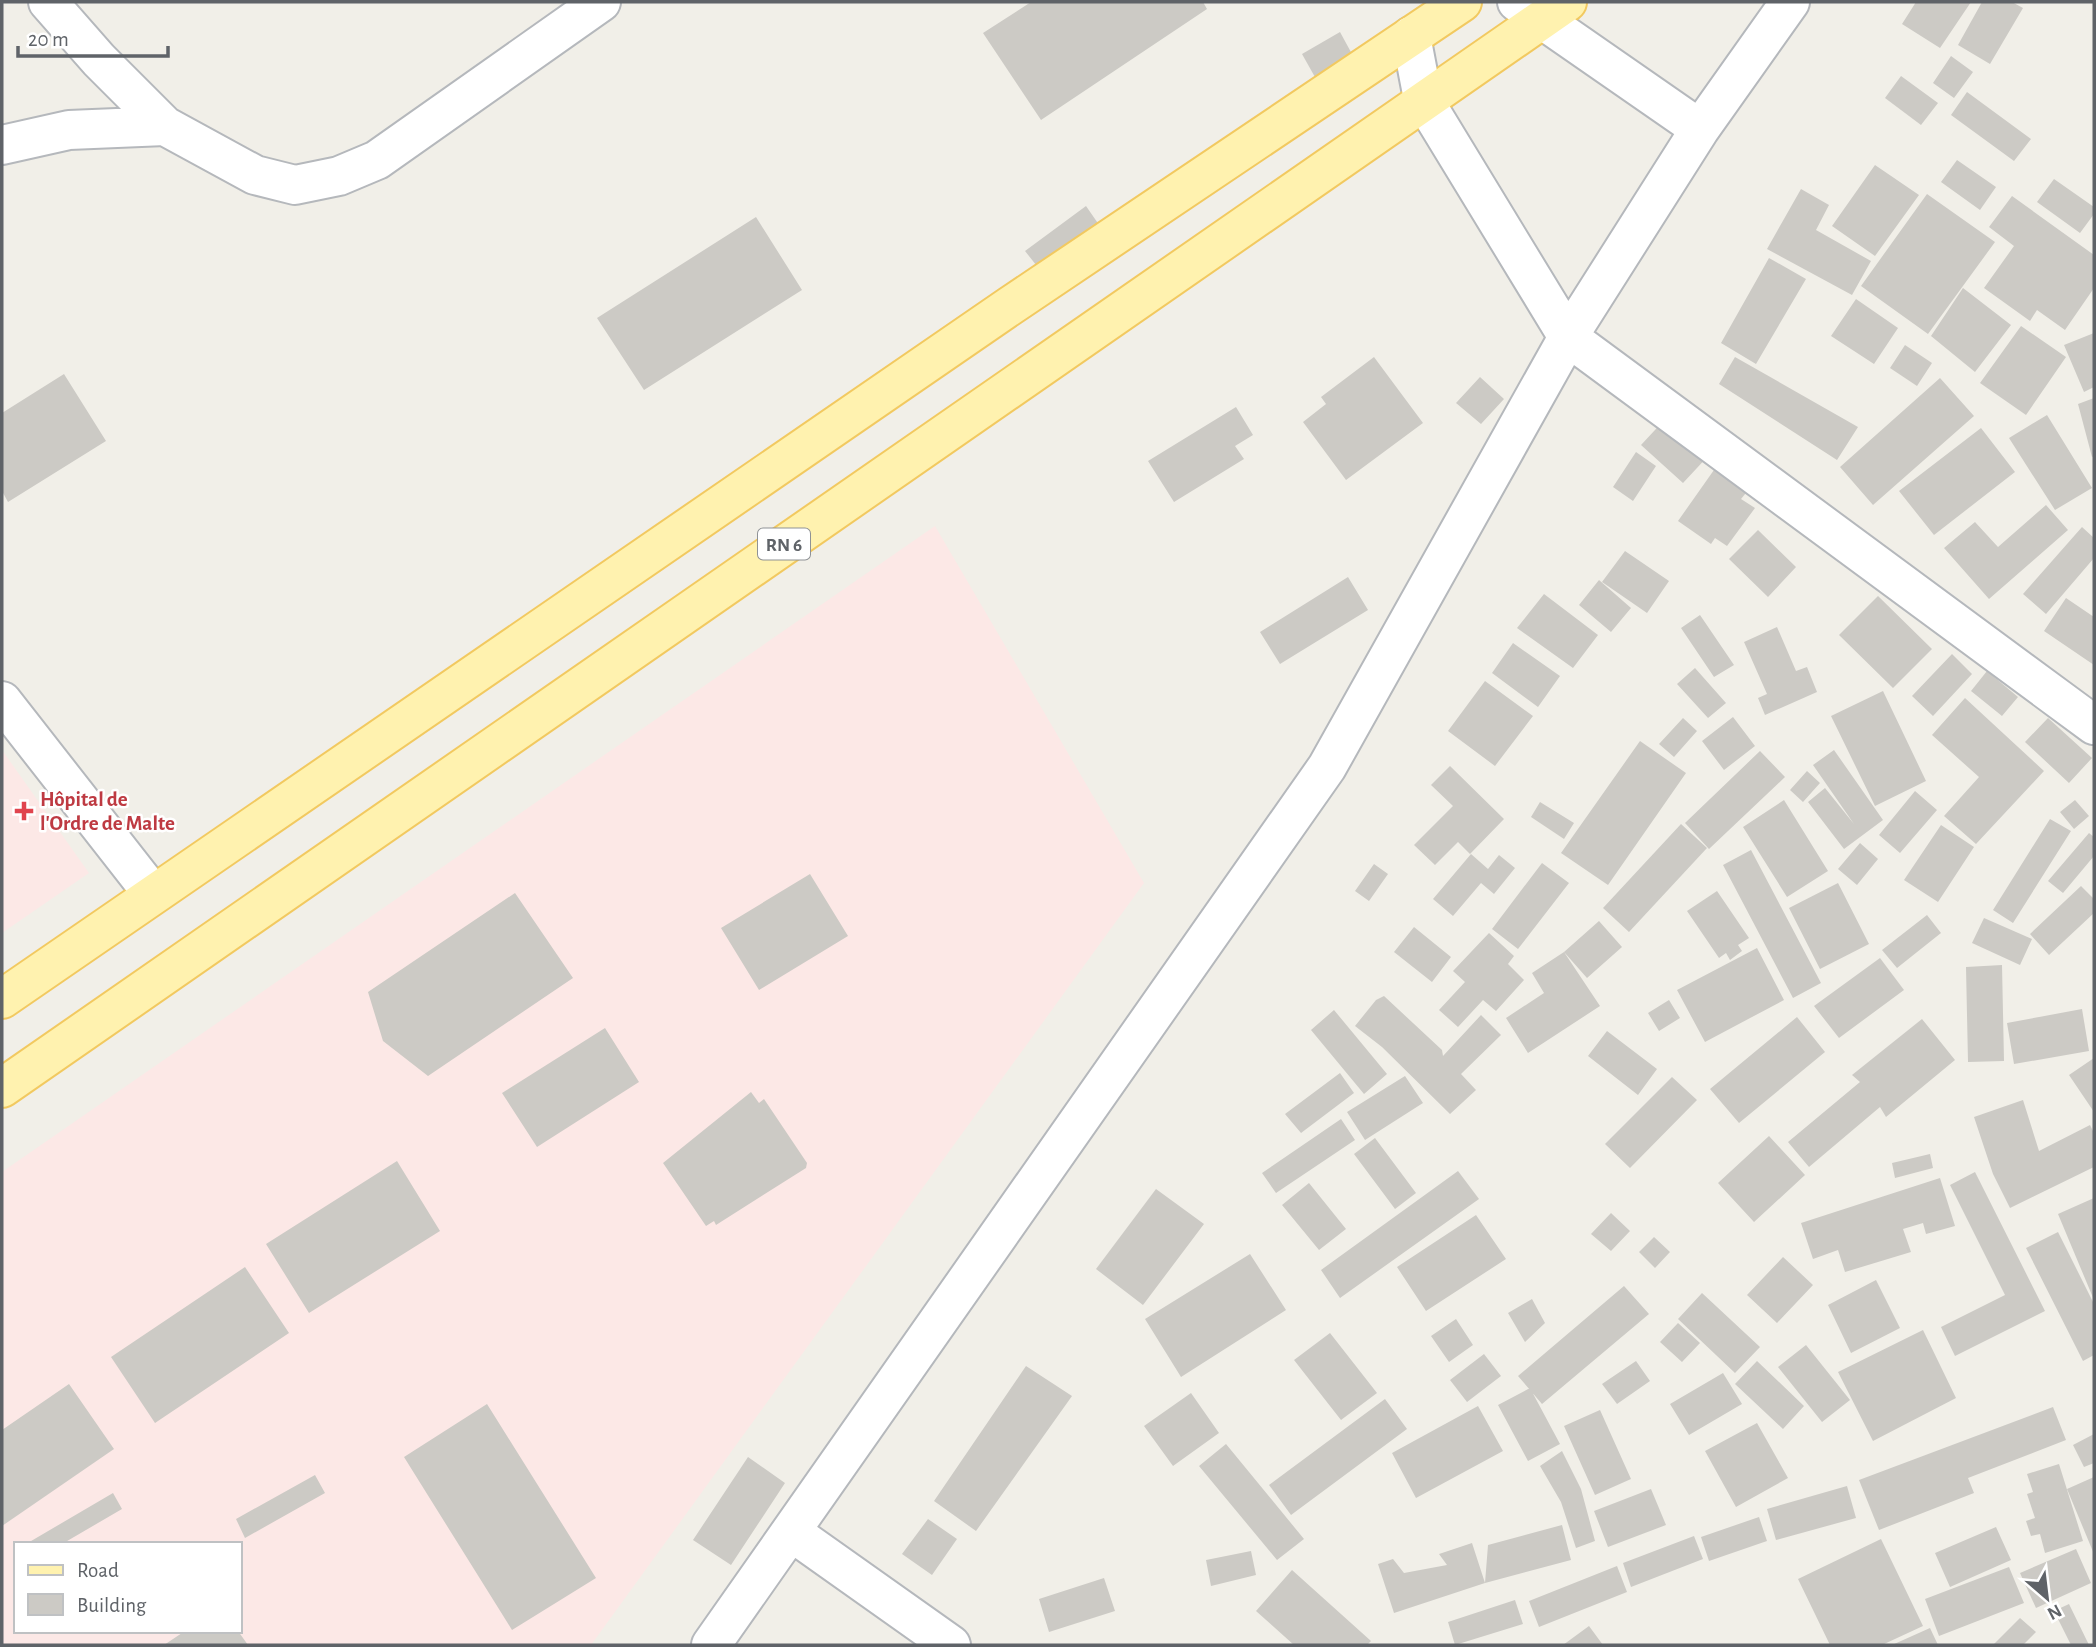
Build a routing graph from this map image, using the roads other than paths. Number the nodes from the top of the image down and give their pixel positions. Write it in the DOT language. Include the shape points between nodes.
graph roads {
  1 [pos="48,2"];
  2 [pos="601,2"];
  3 [pos="1462,2"];
  4 [pos="1790,2"];
  5 [pos="1543,8"];
  6 [pos="1411,37"];
  7 [pos="1423,99"];
  8 [pos="166,126"];
  9 [pos="1700,129"];
  10 [pos="2,145"];
  11 [pos="1568,337"];
  12 [pos="2,701"];
  13 [pos="2094,725"];
  14 [pos="153,894"];
  15 [pos="2,999"];
  16 [pos="2,1088"];
  17 [pos="793,1532"];
  18 [pos="711,1645"];
  19 [pos="951,1645"];
  1 -- 8 [label="street"];
  2 -- 8 [label="street" via="377,160 339,176 295,184 255,175"];
  3 -- 6 [label="main road"];
  4 -- 9 [label="street"];
  5 -- 7 [label="main road, RN 6"];
  5 -- 9 [label="street"];
  6 -- 7 [label="street"];
  6 -- 14 [label="main road"];
  7 -- 11 [label="street"];
  7 -- 16 [label="main road, RN 6"];
  8 -- 10 [label="street" via="69,130"];
  9 -- 11 [label="street"];
  11 -- 13 [label="street"];
  11 -- 17 [label="street" via="1327,767"];
  12 -- 14 [label="street"];
  14 -- 15 [label="main road"];
  17 -- 18 [label="street"];
  17 -- 19 [label="street"];
}
